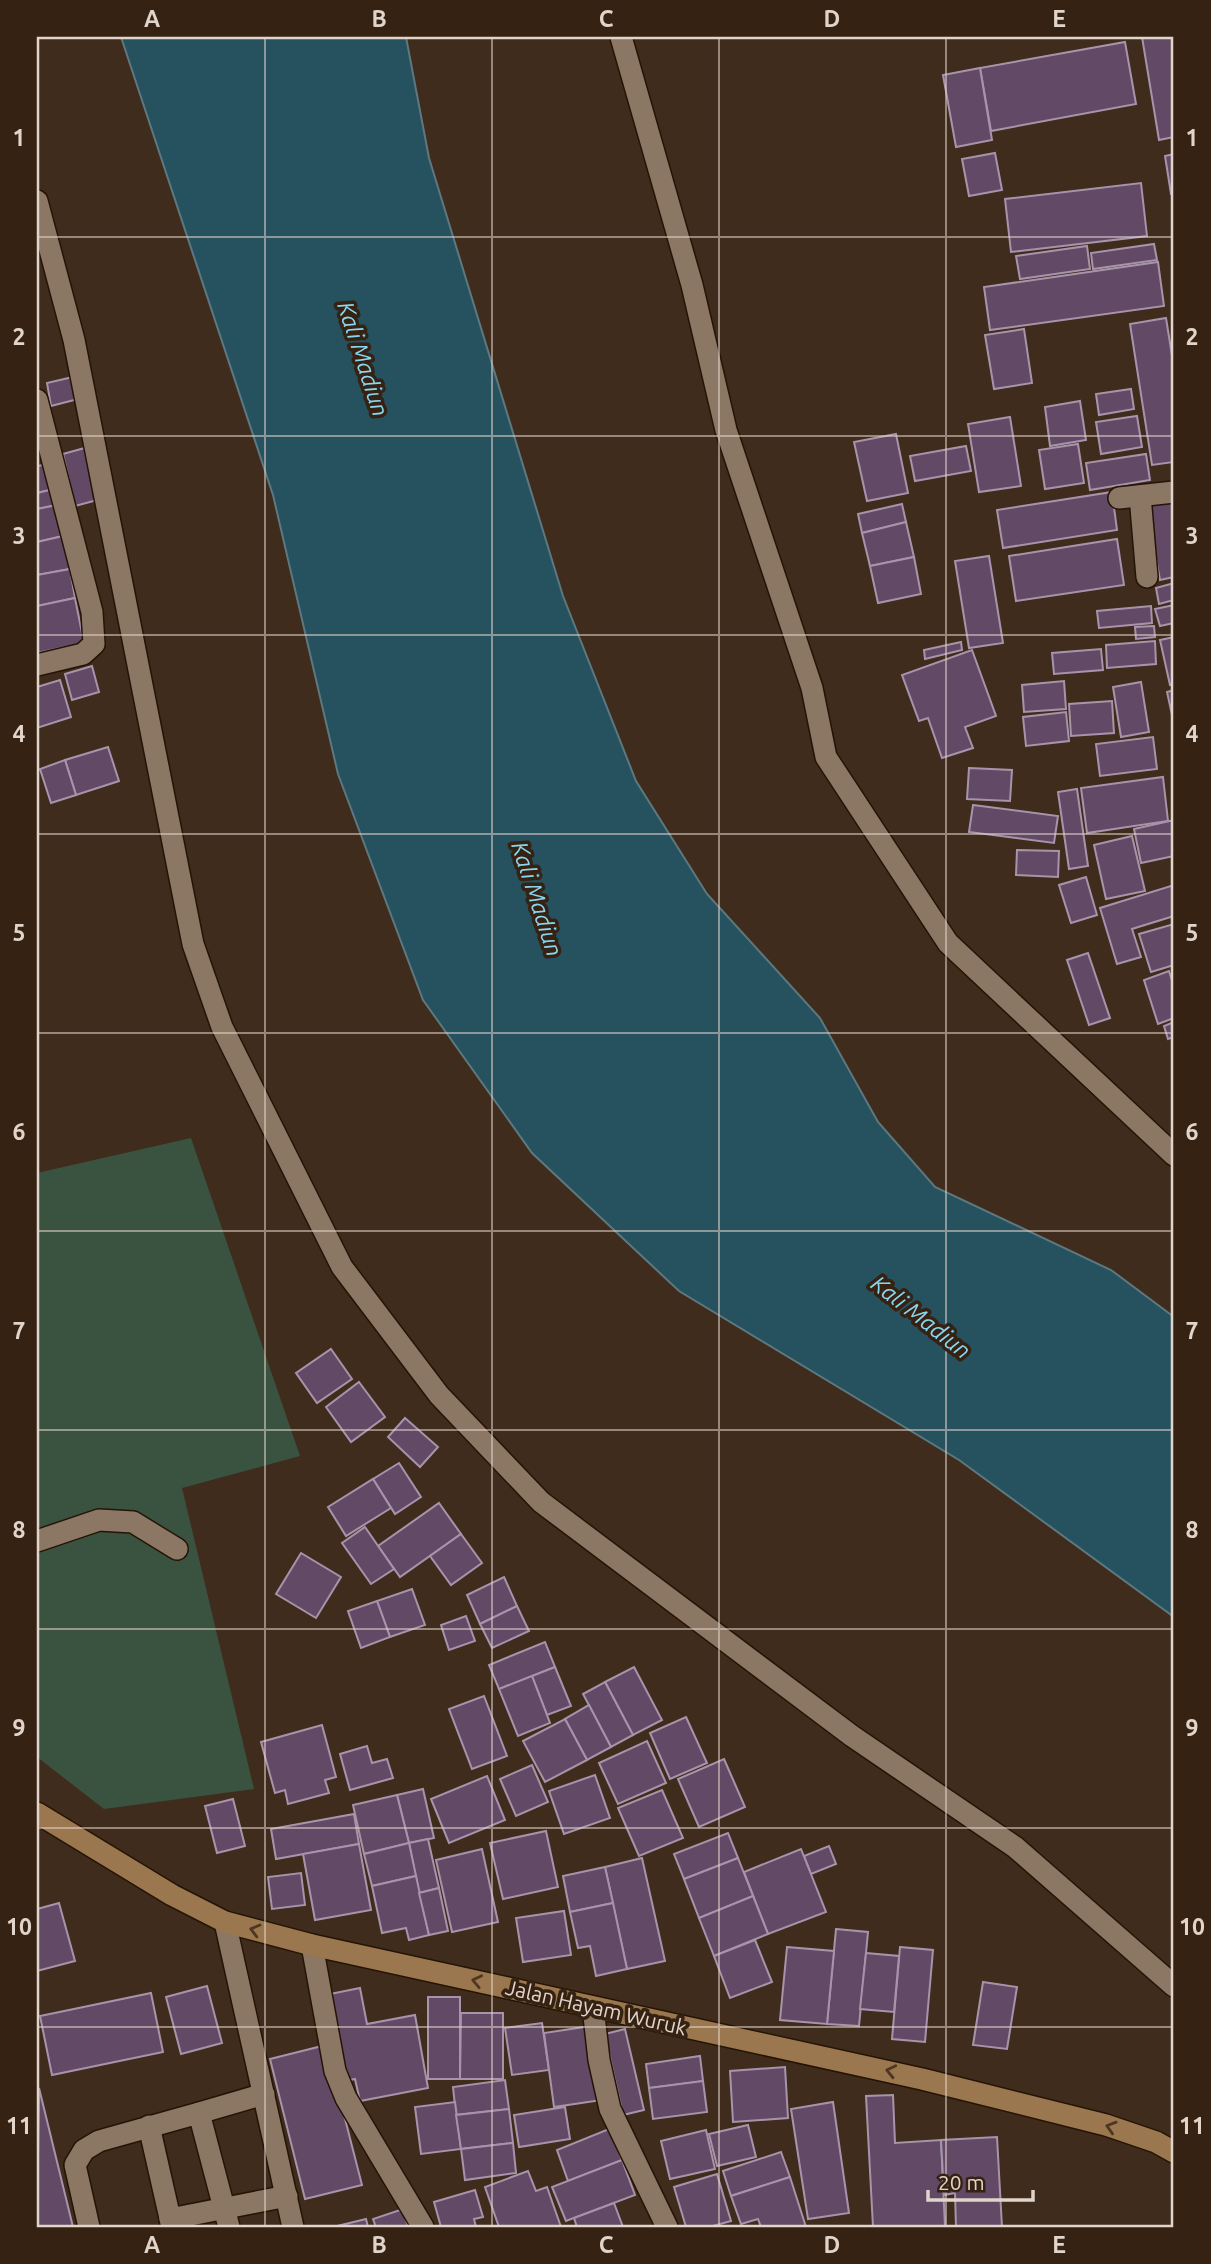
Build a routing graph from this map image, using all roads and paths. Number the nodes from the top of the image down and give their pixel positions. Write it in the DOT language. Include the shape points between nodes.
graph roads {
  1 [pos="621,37"];
  2 [pos="37,201"];
  3 [pos="37,400"];
  4 [pos="1174,492"];
  5 [pos="1147,577"];
  6 [pos="37,665"];
  7 [pos="1174,1155"];
  8 [pos="37,1541"];
  9 [pos="177,1549"];
  10 [pos="37,1813"];
  11 [pos="225,1922"];
  12 [pos="312,1945"];
  13 [pos="1174,1986"];
  14 [pos="593,2007"];
  15 [pos="264,2094"];
  16 [pos="199,2113"];
  17 [pos="149,2126"];
  18 [pos="1174,2152"];
  19 [pos="287,2196"];
  20 [pos="227,2218"];
  21 [pos="171,2223"];
  22 [pos="89,2227"];
  23 [pos="293,2227"];
  24 [pos="423,2227"];
  25 [pos="667,2227"];
  1 -- 7 [label="street" via="692,285 726,430 812,688 826,757 948,943"];
  2 -- 13 [label="street" via="74,340 193,944 222,1027 342,1267 439,1395 541,1502 852,1736 1015,1847"];
  3 -- 6 [label="street" via="92,612 94,644 83,654"];
  4 -- 5 [label="street" via="1130,497"];
  8 -- 9 [label="street" via="99,1520 133,1522"];
  10 -- 11 [label="main road, Jalan Hayam Wuruk"];
  12 -- 11 [label="main road, Jalan Hayam Wuruk, one-way"];
  11 -- 15 [label="street"];
  14 -- 12 [label="main road, Jalan Hayam Wuruk, one-way"];
  12 -- 24 [label="street" via="335,2071 346,2098"];
  18 -- 14 [label="main road, Jalan Hayam Wuruk, one-way" via="1106,2125 922,2078"];
  14 -- 25 [label="street" via="610,2109"];
  15 -- 16 [label="street"];
  15 -- 19 [label="street"];
  16 -- 17 [label="street"];
  16 -- 20 [label="street"];
  17 -- 21 [label="street"];
  17 -- 22 [label="street" via="83,2150 75,2165"];
  19 -- 20 [label="street"];
  19 -- 23 [label="street"];
  20 -- 21 [label="street"];
}
